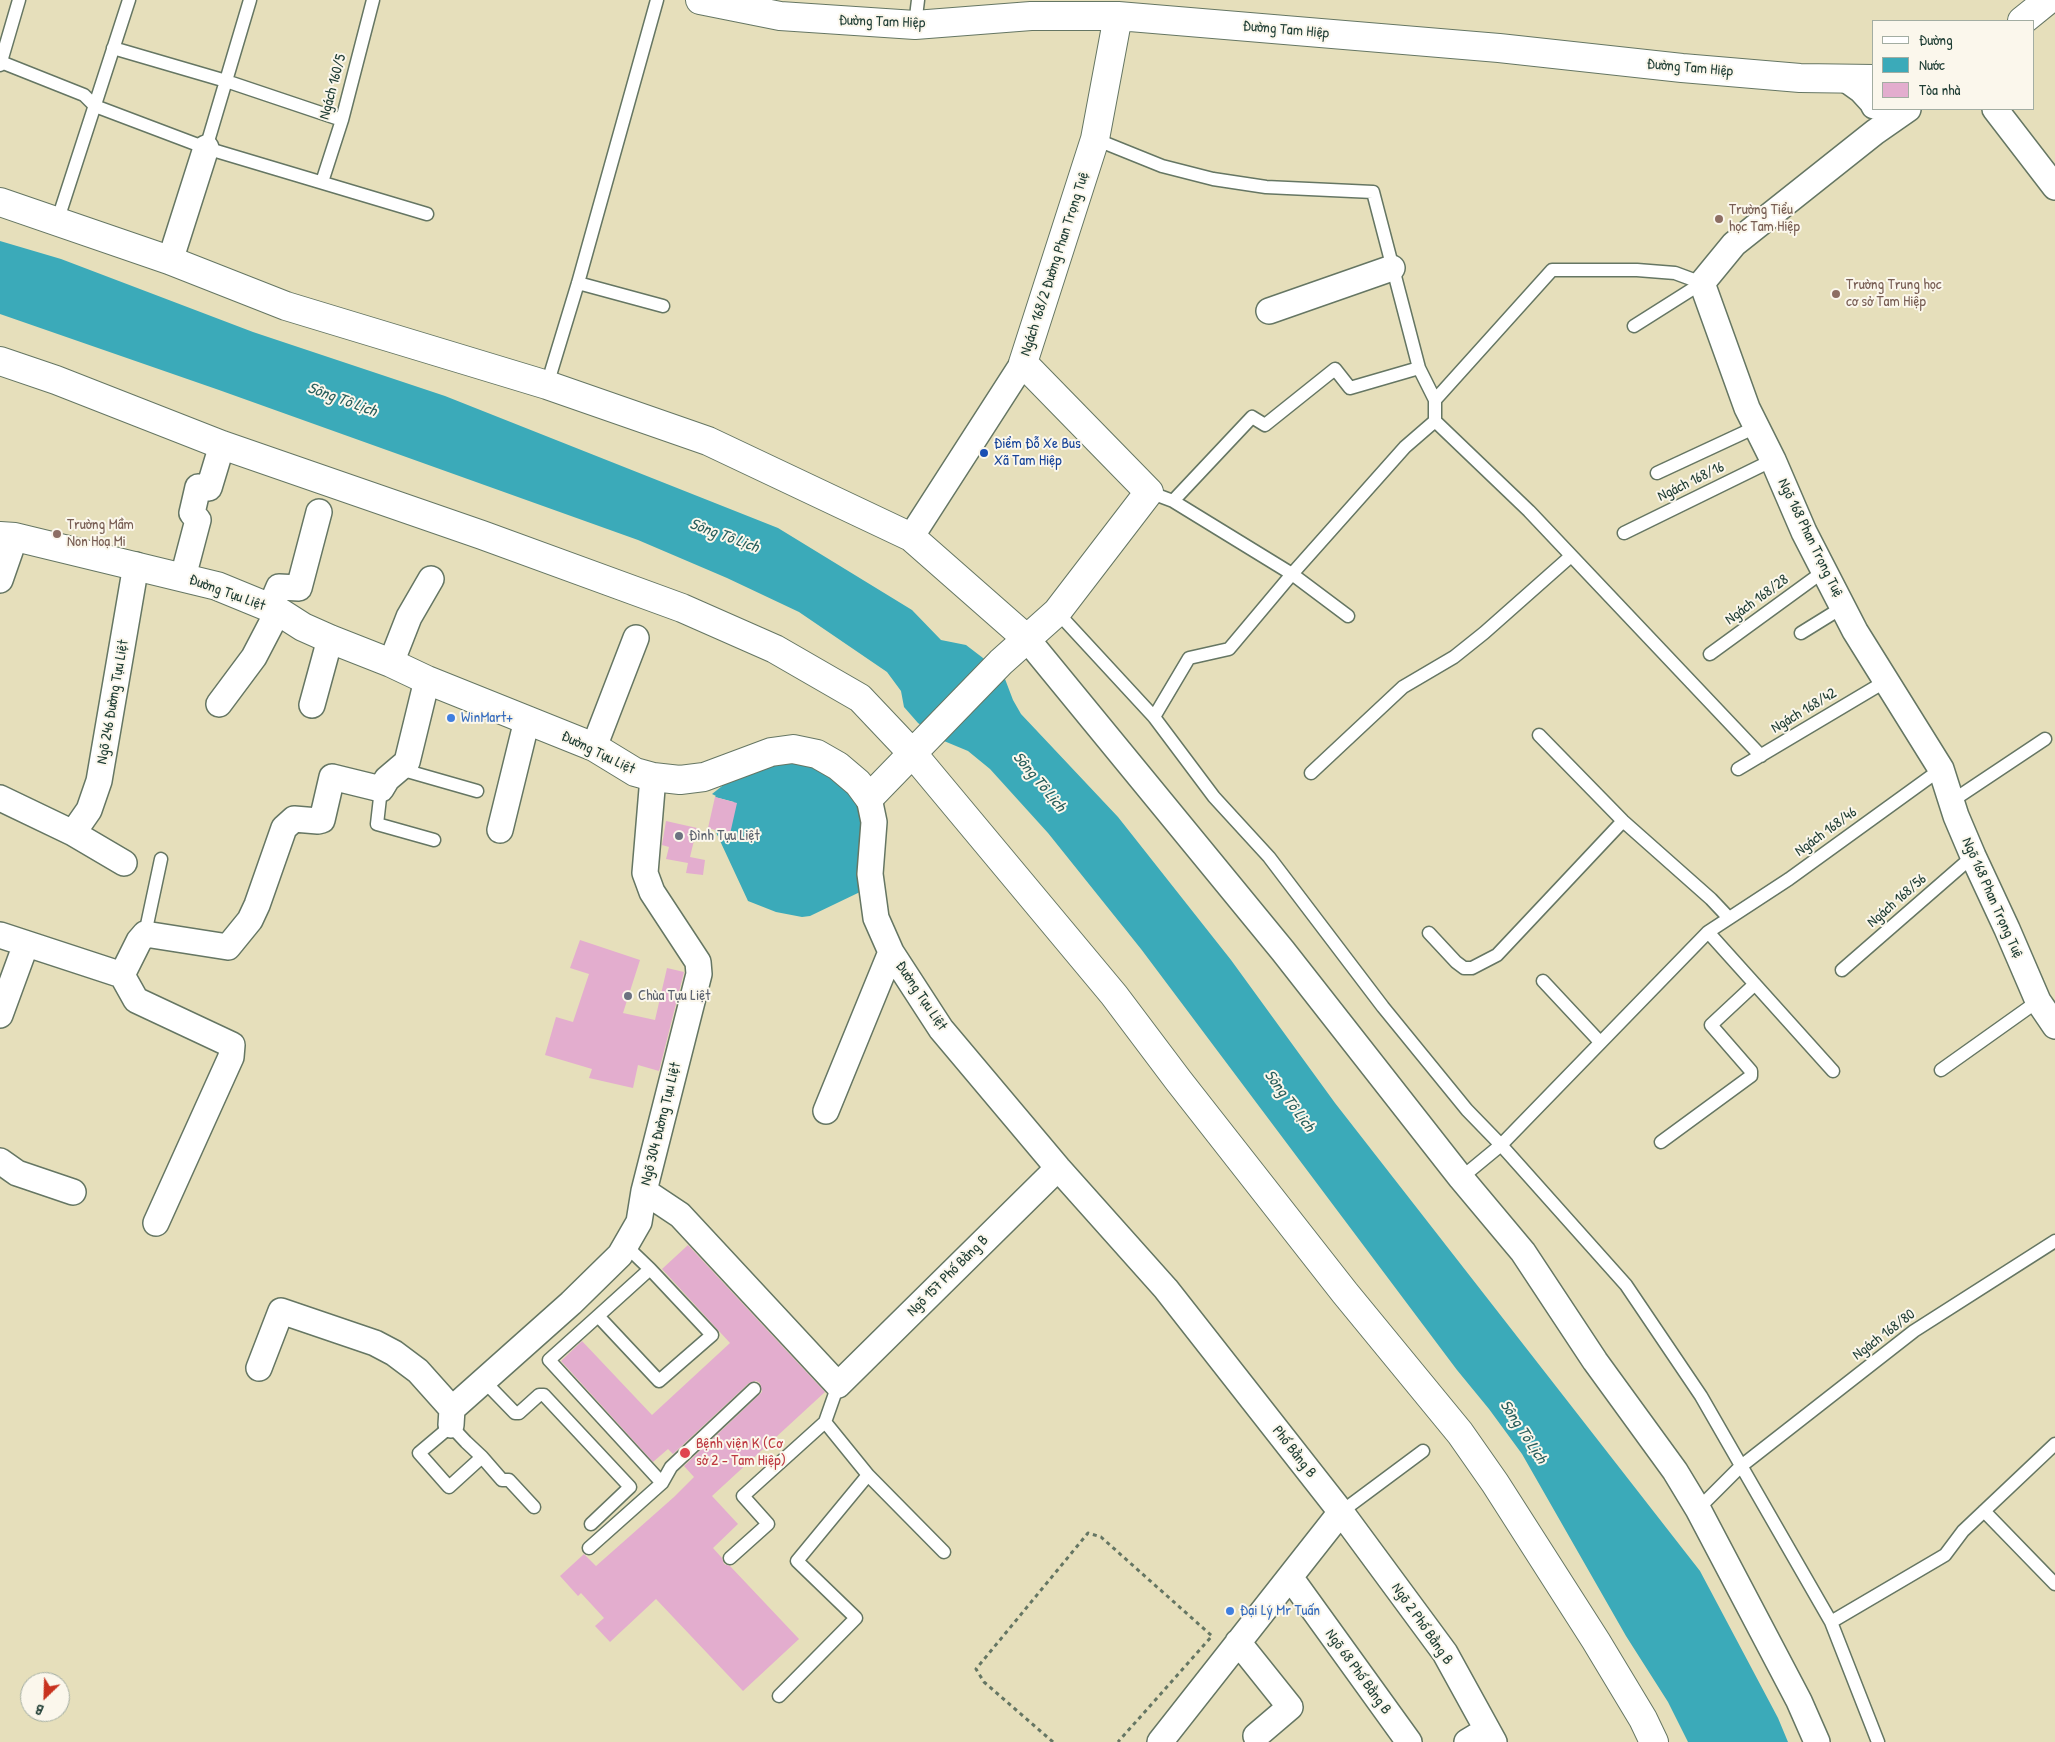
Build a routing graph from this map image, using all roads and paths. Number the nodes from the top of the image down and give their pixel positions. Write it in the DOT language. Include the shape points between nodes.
graph roads {
  1 [pos="19,0"];
  2 [pos="129,0"];
  3 [pos="250,0"];
  4 [pos="373,0"];
  5 [pos="657,0"];
  6 [pos="700,0"];
  7 [pos="2048,0"];
  8 [pos="782,8"];
  9 [pos="1120,8"];
  10 [pos="916,13"];
  11 [pos="2023,20"];
  12 [pos="113,48"];
  13 [pos="0,63"];
  14 [pos="1872,79"];
  15 [pos="1847,80"];
  16 [pos="226,81"];
  17 [pos="1872,102"];
  18 [pos="95,106"];
  19 [pos="1902,110"];
  20 [pos="1996,110"];
  21 [pos="1875,115"];
  22 [pos="342,120"];
  23 [pos="1095,139"];
  24 [pos="206,148"];
  25 [pos="322,182"];
  26 [pos="2055,187"];
  27 [pos="0,202"];
  28 [pos="427,214"];
  29 [pos="57,222"];
  30 [pos="170,262"];
  31 [pos="1392,268"];
  32 [pos="578,283"];
  33 [pos="1702,283"];
  34 [pos="662,306"];
  35 [pos="1269,311"];
  36 [pos="1634,326"];
  37 [pos="0,361"];
  38 [pos="1023,363"];
  39 [pos="1419,368"];
  40 [pos="547,385"];
  41 [pos="1435,400"];
  42 [pos="1435,421"];
  43 [pos="1756,427"];
  44 [pos="222,444"];
  45 [pos="1773,460"];
  46 [pos="1657,473"];
  47 [pos="1161,497"];
  48 [pos="318,512"];
  49 [pos="1624,533"];
  50 [pos="7,536"];
  51 [pos="911,537"];
  52 [pos="1571,556"];
  53 [pos="136,565"];
  54 [pos="1824,571"];
  55 [pos="1292,574"];
  56 [pos="183,577"];
  57 [pos="431,579"];
  58 [pos="0,580"];
  59 [pos="1843,607"];
  60 [pos="274,609"];
  61 [pos="1057,612"];
  62 [pos="1348,616"];
  63 [pos="1801,633"];
  64 [pos="636,638"];
  65 [pos="330,639"];
  66 [pos="1027,639"];
  67 [pos="1710,654"];
  68 [pos="391,663"];
  69 [pos="427,680"];
  70 [pos="1886,681"];
  71 [pos="219,704"];
  72 [pos="312,705"];
  73 [pos="1154,717"];
  74 [pos="527,720"];
  75 [pos="1538,735"];
  76 [pos="2045,738"];
  77 [pos="922,744"];
  78 [pos="594,747"];
  79 [pos="1761,756"];
  80 [pos="1738,768"];
  81 [pos="400,769"];
  82 [pos="1941,769"];
  83 [pos="1311,773"];
  84 [pos="653,777"];
  85 [pos="381,789"];
  86 [pos="477,791"];
  87 [pos="0,798"];
  88 [pos="869,798"];
  89 [pos="1952,800"];
  90 [pos="1623,821"];
  91 [pos="500,830"];
  92 [pos="73,833"];
  93 [pos="434,840"];
  94 [pos="1973,856"];
  95 [pos="161,859"];
  96 [pos="124,863"];
  97 [pos="1728,917"];
  98 [pos="1708,932"];
  99 [pos="1429,933"];
  100 [pos="145,934"];
  101 [pos="0,936"];
  102 [pos="26,944"];
  103 [pos="891,952"];
  104 [pos="1842,970"];
  105 [pos="122,975"];
  106 [pos="1543,981"];
  107 [pos="1755,984"];
  108 [pos="2038,1000"];
  109 [pos="0,1015"];
  110 [pos="2055,1026"];
  111 [pos="1600,1042"];
  112 [pos="1833,1070"];
  113 [pos="1941,1070"];
  114 [pos="826,1111"];
  115 [pos="1661,1142"];
  116 [pos="1501,1145"];
  117 [pos="0,1161"];
  118 [pos="1058,1168"];
  119 [pos="1461,1178"];
  120 [pos="644,1191"];
  121 [pos="73,1192"];
  122 [pos="156,1223"];
  123 [pos="2055,1241"];
  124 [pos="626,1245"];
  125 [pos="650,1269"];
  126 [pos="598,1316"];
  127 [pos="259,1368"];
  128 [pos="484,1381"];
  129 [pos="838,1385"];
  130 [pos="754,1389"];
  131 [pos="452,1417"];
  132 [pos="825,1422"];
  133 [pos="2055,1444"];
  134 [pos="1423,1452"];
  135 [pos="482,1457"];
  136 [pos="1740,1467"];
  137 [pos="868,1475"];
  138 [pos="662,1483"];
  139 [pos="534,1507"];
  140 [pos="1698,1509"];
  141 [pos="1984,1511"];
  142 [pos="1341,1512"];
  143 [pos="591,1524"];
  144 [pos="589,1548"];
  145 [pos="944,1552"];
  146 [pos="730,1558"];
  147 [pos="1290,1577"];
  148 [pos="2055,1584"];
  149 [pos="1830,1622"];
  150 [pos="1238,1642"];
  151 [pos="779,1696"];
  152 [pos="1256,1736"];
  153 [pos="1482,1738"];
  154 [pos="1054,1742"];
  155 [pos="1118,1742"];
  156 [pos="1160,1742"];
  157 [pos="1409,1742"];
  158 [pos="1654,1742"];
  159 [pos="1817,1742"];
  160 [pos="1878,1742"];
  1 -- 13 [label="lane"];
  2 -- 12 [label="lane"];
  3 -- 16 [label="lane"];
  4 -- 22 [label="lane, Ngách 160/5"];
  5 -- 32 [label="lane"];
  6 -- 8 [label="street, Đường Tam Hiệp"];
  7 -- 11 [label="street"];
  8 -- 10 [label="street, Đường Tam Hiệp"];
  9 -- 10 [label="street, Đường Tam Hiệp" via="1031,16"];
  9 -- 15 [label="street, Đường Tam Hiệp" via="1682,68"];
  9 -- 23 [label="street, Ngách 168/2 Đường Phan Trọng Tuệ"];
  12 -- 16 [label="lane"];
  12 -- 18 [label="lane"];
  13 -- 18 [label="lane" via="84,95"];
  14 -- 15 [label="street, Đường Tam Hiệp"];
  15 -- 17 [label="street"];
  16 -- 22 [label="lane"];
  16 -- 24 [label="lane"];
  18 -- 24 [label="lane"];
  18 -- 29 [label="lane"];
  19 -- 21 [label="street"];
  20 -- 26 [label="street"];
  21 -- 33 [label="street" via="1734,244"];
  22 -- 25 [label="lane, Ngách 160/5"];
  23 -- 31 [label="lane" via="1162,166 1213,179 1266,187 1372,192"];
  23 -- 38 [label="street, Ngách 168/2 Đường Phan Trọng Tuệ"];
  24 -- 25 [label="lane"];
  24 -- 30 [label="street"];
  25 -- 28 [label="lane"];
  27 -- 29 [label="street"];
  29 -- 30 [label="street"];
  30 -- 40 [label="street" via="286,306"];
  31 -- 35 [label="street"];
  31 -- 39 [label="lane"];
  32 -- 34 [label="lane"];
  32 -- 40 [label="lane"];
  33 -- 36 [label="lane"];
  33 -- 41 [label="lane" via="1675,273 1552,270"];
  33 -- 43 [label="street, Ngõ 168 Phan Trọng Tuệ"];
  37 -- 44 [label="street"];
  38 -- 47 [label="street, Ngách 168/2 Đường Phan Trọng Tuệ"];
  38 -- 51 [label="street"];
  39 -- 41 [label="lane"];
  39 -- 47 [label="lane" via="1350,388 1335,369 1265,425 1252,417"];
  40 -- 51 [label="street" via="708,441"];
  41 -- 42 [label="lane"];
  42 -- 52 [label="lane"];
  42 -- 55 [label="lane" via="1405,447"];
  43 -- 45 [label="street, Ngõ 168 Phan Trọng Tuệ"];
  43 -- 46 [label="lane"];
  44 -- 56 [label="street" via="210,488 198,487 192,513 198,520"];
  44 -- 77 [label="street" via="682,608 776,649 860,698"];
  45 -- 49 [label="lane, Ngách 168/16"];
  45 -- 54 [label="street, Ngõ 168 Phan Trọng Tuệ"];
  47 -- 55 [label="lane, Ngách 168/2 Đường Phan Trọng Tuệ"];
  47 -- 61 [label="street"];
  48 -- 60 [label="street" via="299,588 279,587"];
  50 -- 53 [label="street, Đường Tựu Liệt"];
  50 -- 58 [label="street"];
  51 -- 66 [label="street"];
  52 -- 79 [label="lane"];
  52 -- 83 [label="lane" via="1454,657 1403,687"];
  53 -- 56 [label="street, Đường Tựu Liệt"];
  53 -- 92 [label="street, Ngõ 246 Đường Tựu Liệt" via="99,781 89,810"];
  54 -- 59 [label="street, Ngõ 168 Phan Trọng Tuệ"];
  54 -- 67 [label="lane, Ngách 168/28"];
  55 -- 62 [label="lane, Ngách 168/2 Đường Phan Trọng Tuệ"];
  55 -- 73 [label="lane" via="1229,648 1189,658"];
  56 -- 60 [label="street, Đường Tựu Liệt" via="217,586"];
  57 -- 68 [label="street" via="409,617"];
  59 -- 63 [label="lane"];
  59 -- 70 [label="street, Ngõ 168 Phan Trọng Tuệ"];
  60 -- 65 [label="street, Đường Tựu Liệt"];
  60 -- 71 [label="street" via="254,657"];
  61 -- 66 [label="street"];
  61 -- 73 [label="lane"];
  64 -- 78 [label="street"];
  65 -- 68 [label="street, Đường Tựu Liệt"];
  65 -- 72 [label="street"];
  66 -- 77 [label="street" via="1000,662"];
  66 -- 119 [label="street" via="1283,950"];
  68 -- 69 [label="street, Đường Tựu Liệt"];
  69 -- 74 [label="street, Đường Tựu Liệt"];
  69 -- 81 [label="street" via="407,762"];
  70 -- 79 [label="lane, Ngách 168/42"];
  70 -- 82 [label="street, Ngõ 168 Phan Trọng Tuệ"];
  73 -- 116 [label="lane" via="1214,797 1269,857 1383,1007 1467,1110"];
  74 -- 78 [label="street, Đường Tựu Liệt"];
  74 -- 91 [label="street"];
  75 -- 90 [label="lane"];
  76 -- 89 [label="lane"];
  77 -- 88 [label="street"];
  77 -- 158 [label="street" via="1178,1080 1460,1433 1596,1641"];
  78 -- 84 [label="street, Đường Tựu Liệt" via="635,772"];
  79 -- 80 [label="lane, Ngách 168/42"];
  81 -- 85 [label="street"];
  81 -- 86 [label="lane"];
  82 -- 89 [label="street, Ngõ 168 Phan Trọng Tuệ"];
  82 -- 97 [label="lane, Ngách 168/46" via="1789,879"];
  84 -- 88 [label="street, Đường Tựu Liệt" via="680,780 704,777 770,752 793,749 817,754 838,766 858,783"];
  84 -- 120 [label="street, Ngõ 304 Đường Tựu Liệt" via="645,873 652,892 698,962 699,974"];
  85 -- 93 [label="lane" via="377,824"];
  85 -- 100 [label="street" via="332,777 322,820 294,819 284,828 250,920 228,947"];
  87 -- 92 [label="street"];
  88 -- 103 [label="street, Đường Tựu Liệt" via="874,822 870,874 876,918"];
  89 -- 94 [label="street, Ngõ 168 Phan Trọng Tuệ"];
  90 -- 97 [label="lane"];
  90 -- 99 [label="lane" via="1497,955 1472,968 1464,968"];
  92 -- 96 [label="street"];
  94 -- 104 [label="lane, Ngách 168/56"];
  94 -- 108 [label="street, Ngõ 168 Phan Trọng Tuệ"];
  95 -- 100 [label="lane"];
  97 -- 98 [label="lane, Ngách 168/46"];
  98 -- 107 [label="lane"];
  98 -- 111 [label="lane, Ngách 168/46"];
  100 -- 105 [label="street"];
  101 -- 102 [label="street"];
  102 -- 105 [label="street"];
  102 -- 109 [label="street"];
  103 -- 114 [label="street"];
  103 -- 118 [label="street, Đường Tựu Liệt" via="941,1029"];
  105 -- 122 [label="street" via="136,1000 232,1045 231,1057"];
  106 -- 111 [label="lane"];
  107 -- 112 [label="lane"];
  107 -- 115 [label="lane" via="1712,1025 1751,1071 1751,1076"];
  108 -- 110 [label="street, Ngõ 168 Phan Trọng Tuệ"];
  108 -- 113 [label="lane"];
  111 -- 116 [label="lane, Ngách 168/46"];
  116 -- 119 [label="lane, Ngách 168/46"];
  116 -- 136 [label="lane" via="1626,1285 1701,1396"];
  117 -- 121 [label="street" via="17,1173"];
  118 -- 129 [label="street, Ngõ 157 Phố Bằng B"];
  118 -- 142 [label="street, Phố Bằng B" via="1166,1289"];
  119 -- 140 [label="street" via="1523,1252 1595,1361 1676,1472"];
  120 -- 124 [label="street, Ngõ 304 Đường Tựu Liệt" via="639,1222"];
  120 -- 129 [label="street" via="680,1215"];
  123 -- 136 [label="lane, Ngách 168/80" via="1914,1331"];
  124 -- 125 [label="lane"];
  124 -- 128 [label="street, Ngõ 304 Đường Tựu Liệt" via="620,1255 571,1303"];
  125 -- 126 [label="lane"];
  125 -- 126 [label="lane" via="712,1335 659,1381"];
  126 -- 138 [label="lane" via="548,1360"];
  127 -- 131 [label="street" via="281,1311 375,1343 394,1353 418,1371"];
  128 -- 131 [label="street, Ngõ 304 Đường Tựu Liệt"];
  128 -- 143 [label="lane" via="515,1414 539,1395 544,1396 630,1487"];
  129 -- 132 [label="lane"];
  130 -- 138 [label="lane" via="671,1467"];
  131 -- 135 [label="lane"];
  131 -- 135 [label="lane" via="415,1449 449,1487"];
  132 -- 137 [label="lane"];
  132 -- 146 [label="lane" via="742,1496 768,1524"];
  133 -- 141 [label="lane"];
  134 -- 142 [label="lane"];
  135 -- 139 [label="lane" via="502,1480 509,1480"];
  136 -- 140 [label="lane, Ngách 168/80"];
  136 -- 149 [label="lane"];
  137 -- 145 [label="lane"];
  137 -- 151 [label="lane" via="797,1561 856,1618"];
  138 -- 144 [label="lane"];
  140 -- 159 [label="street" via="1799,1701"];
  141 -- 148 [label="lane"];
  141 -- 149 [label="lane" via="1944,1556"];
  142 -- 147 [label="street"];
  142 -- 153 [label="street, Ngõ 2 Phố Bằng B" via="1445,1653"];
  147 -- 150 [label="street"];
  147 -- 157 [label="street, Ngõ 68 Phố Bằng B"];
  149 -- 160 [label="lane"];
  150 -- 152 [label="street" via="1290,1707"];
  150 -- 156 [label="street"];
  154 -- 155 [label="path" via="984,1682 976,1669 1088,1533 1101,1537 1212,1636"];
}
